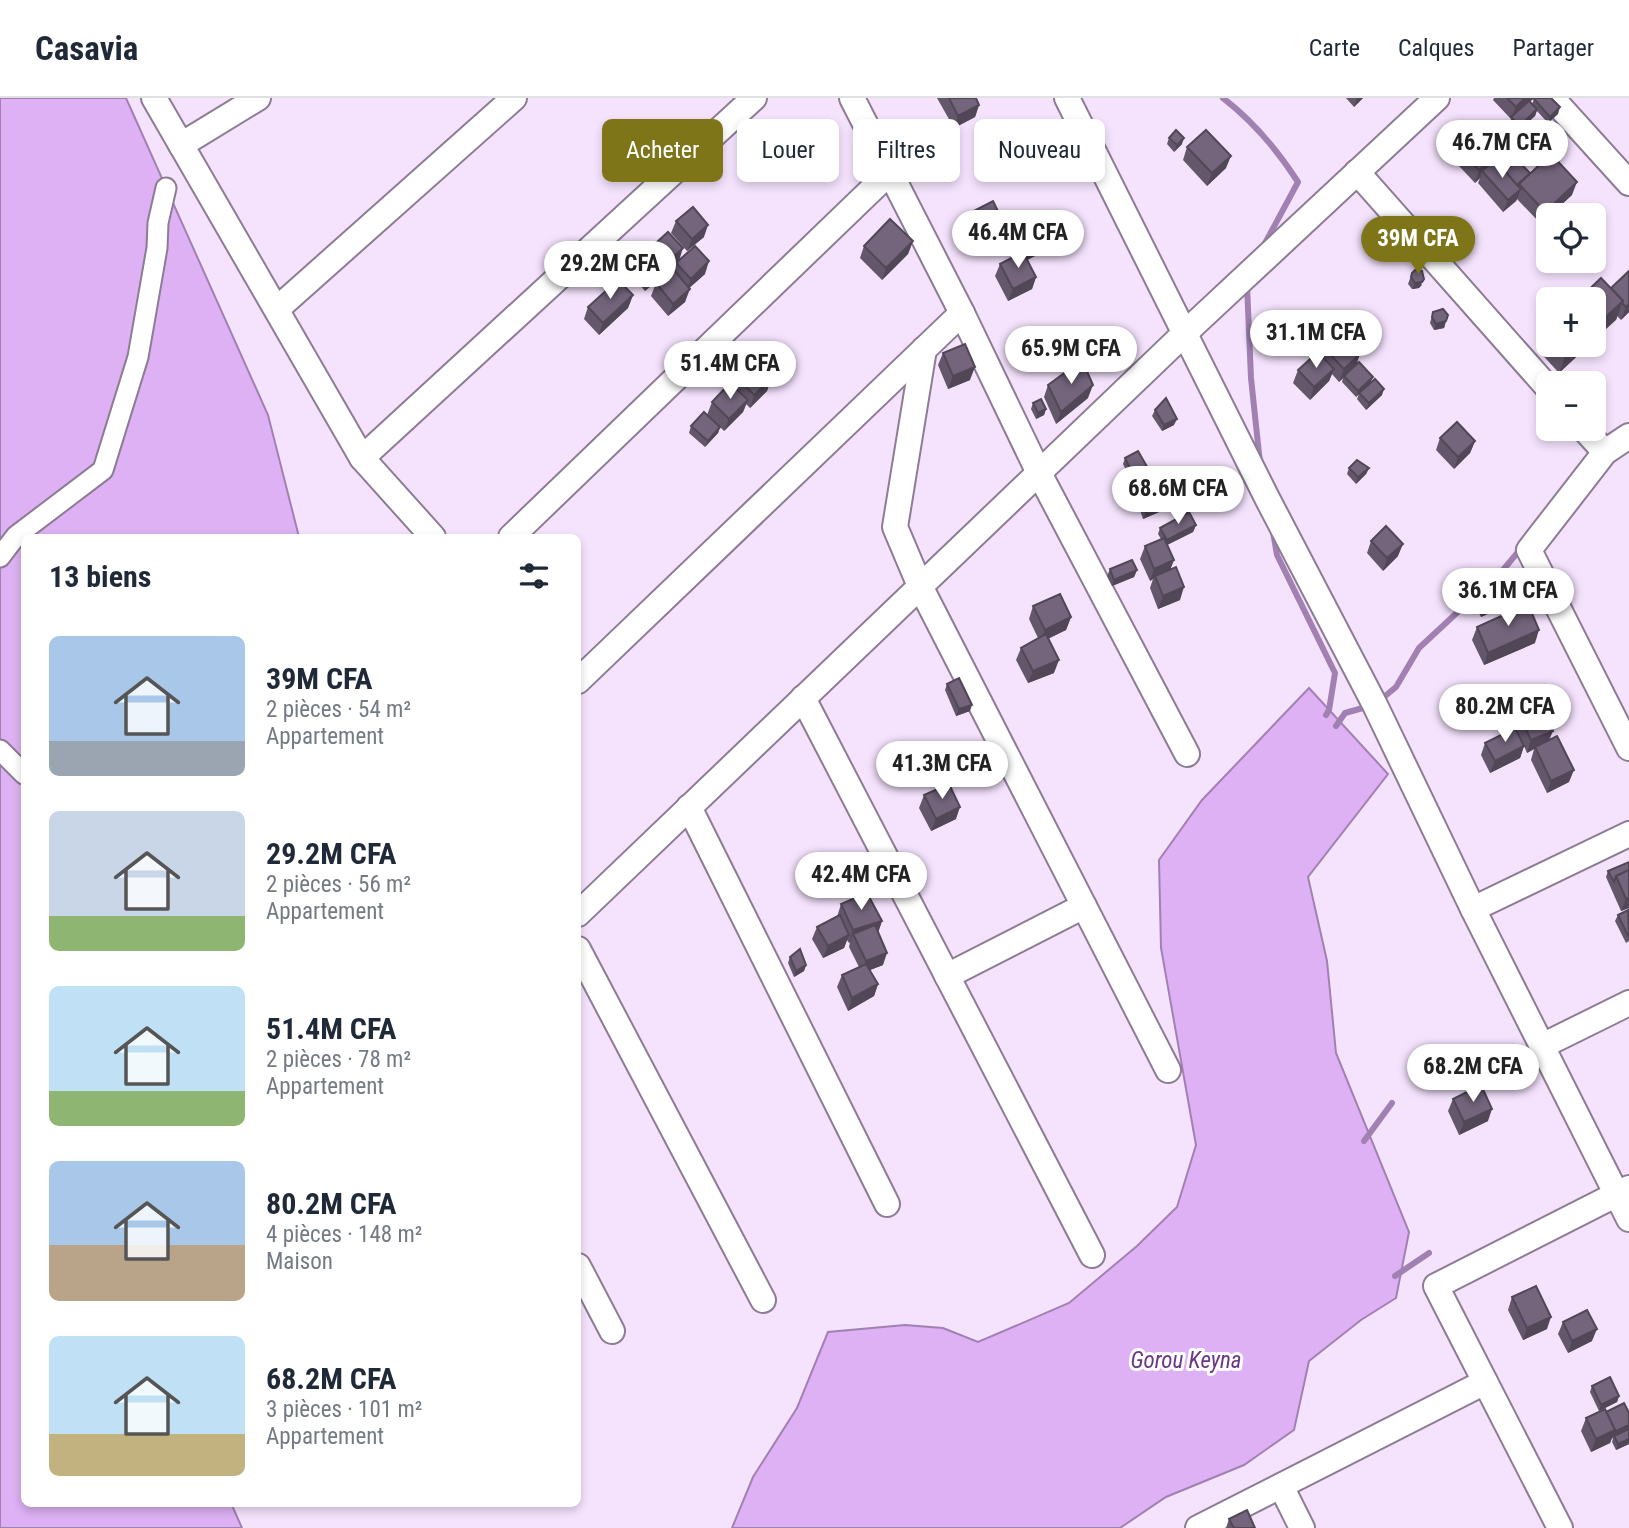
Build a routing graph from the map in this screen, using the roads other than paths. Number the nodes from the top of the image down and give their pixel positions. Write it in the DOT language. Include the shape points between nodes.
graph roads {
  1 [pos="258,98"];
  2 [pos="514,98"];
  3 [pos="754,98"];
  4 [pos="852,98"];
  5 [pos="1067,98"];
  6 [pos="1437,98"];
  7 [pos="1552,98"];
  8 [pos="156,99"];
  9 [pos="863,119"];
  10 [pos="181,145"];
  11 [pos="1357,172"];
  12 [pos="880,182"];
  13 [pos="895,182"];
  14 [pos="1629,183"];
  15 [pos="166,188"];
  16 [pos="277,309"];
  17 [pos="962,313"];
  18 [pos="1185,333"];
  19 [pos="924,349"];
  20 [pos="1536,374"];
  21 [pos="1629,436"];
  22 [pos="1595,441"];
  23 [pos="1605,452"];
  24 [pos="362,458"];
  25 [pos="1039,473"];
  26 [pos="430,534"];
  27 [pos="514,534"];
  28 [pos="0,557"];
  29 [pos="920,586"];
  30 [pos="581,678"];
  31 [pos="803,698"];
  32 [pos="1629,748"];
  33 [pos="0,750"];
  34 [pos="1187,754"];
  35 [pos="21,771"];
  36 [pos="689,807"];
  37 [pos="1629,834"];
  38 [pos="1084,906"];
  39 [pos="1473,909"];
  40 [pos="581,911"];
  41 [pos="581,955"];
  42 [pos="947,976"];
  43 [pos="1629,1003"];
  44 [pos="1542,1046"];
  45 [pos="1168,1070"];
  46 [pos="1623,1191"];
  47 [pos="887,1203"];
  48 [pos="1629,1219"];
  49 [pos="1092,1255"];
  50 [pos="581,1272"];
  51 [pos="763,1300"];
  52 [pos="611,1331"];
  53 [pos="1485,1382"];
  54 [pos="1281,1486"];
  55 [pos="1553,1525"];
  56 [pos="1198,1528"];
  57 [pos="1302,1528"];
  1 -- 10 [label="street"];
  2 -- 16 [label="street"];
  3 -- 24 [label="street"];
  4 -- 9 [label="street"];
  5 -- 18 [label="street"];
  6 -- 11 [label="street"];
  7 -- 14 [label="street"];
  8 -- 10 [label="street"];
  10 -- 16 [label="street"];
  11 -- 18 [label="street"];
  11 -- 20 [label="street"];
  12 -- 27 [label="street"];
  13 -- 17 [label="street"];
  15 -- 28 [label="street" via="138,357 103,470 16,536"];
  16 -- 24 [label="street"];
  17 -- 19 [label="street"];
  17 -- 25 [label="street"];
  18 -- 25 [label="street"];
  18 -- 39 [label="street" via="1375,705"];
  19 -- 29 [label="street" via="895,527"];
  19 -- 30 [label="street"];
  21 -- 23 [label="street"];
  22 -- 23 [label="street"];
  23 -- 32 [label="street" via="1529,550"];
  24 -- 26 [label="street"];
  25 -- 29 [label="street"];
  25 -- 34 [label="street"];
  29 -- 31 [label="street"];
  29 -- 38 [label="street"];
  31 -- 36 [label="street"];
  31 -- 42 [label="street"];
  33 -- 35 [label="street"];
  36 -- 40 [label="street"];
  36 -- 47 [label="street"];
  37 -- 39 [label="street"];
  38 -- 42 [label="street"];
  38 -- 45 [label="street"];
  39 -- 44 [label="street"];
  41 -- 51 [label="street"];
  42 -- 49 [label="street"];
  43 -- 44 [label="street"];
  44 -- 46 [label="street"];
  46 -- 48 [label="street"];
  46 -- 53 [label="street" via="1436,1286"];
  50 -- 52 [label="street"];
  53 -- 54 [label="street"];
  53 -- 55 [label="street"];
  54 -- 56 [label="street"];
  54 -- 57 [label="street"];
}
